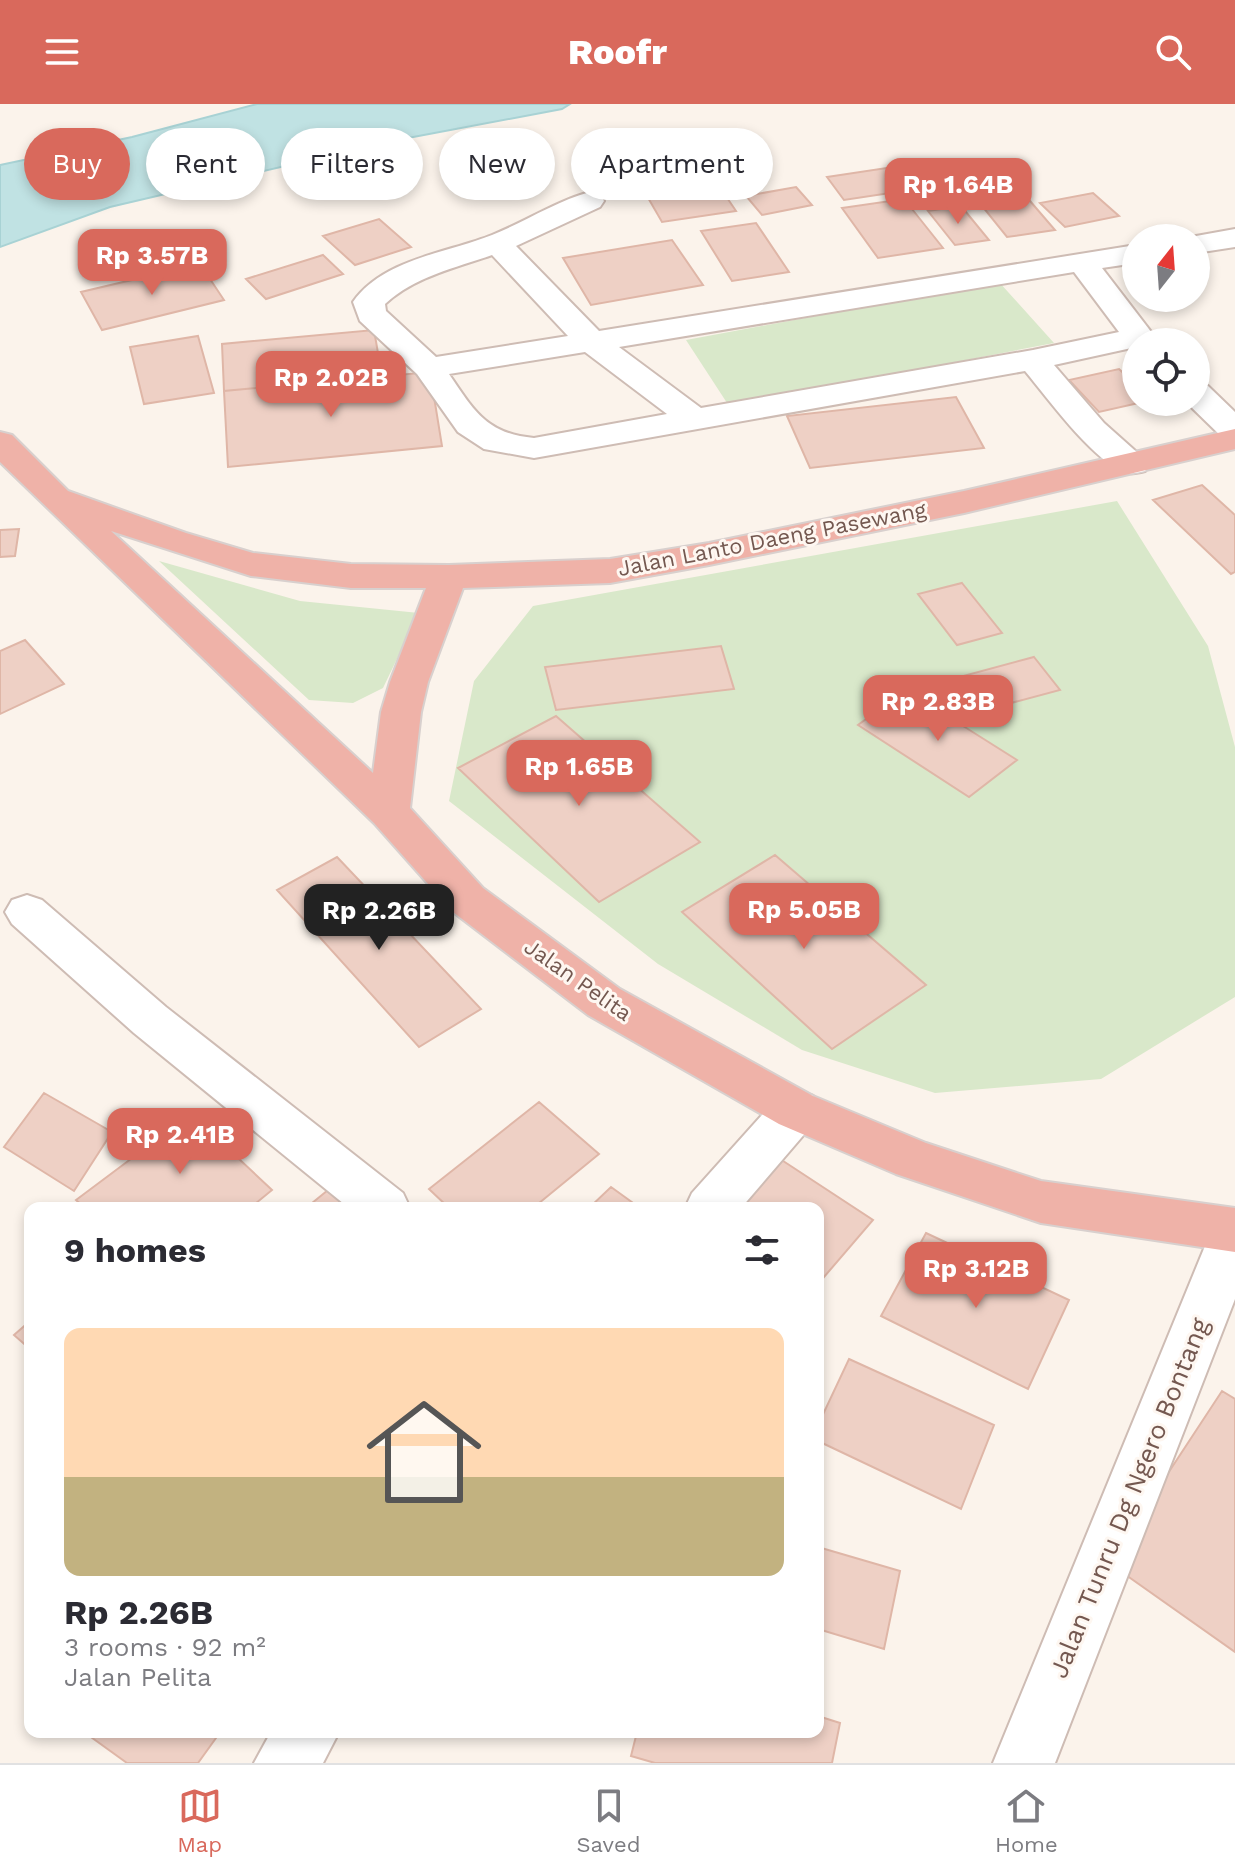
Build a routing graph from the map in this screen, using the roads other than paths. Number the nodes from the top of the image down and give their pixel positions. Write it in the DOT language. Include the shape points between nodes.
graph roads {
  1 [pos="590,201"];
  2 [pos="1235,238"];
  3 [pos="1210,242"];
  4 [pos="497,243"];
  5 [pos="1122,256"];
  6 [pos="1082,262"];
  7 [pos="1133,328"];
  8 [pos="592,342"];
  9 [pos="1122,343"];
  10 [pos="1033,360"];
  11 [pos="429,368"];
  12 [pos="1210,407"];
  13 [pos="694,419"];
  14 [pos="1235,431"];
  15 [pos="1235,439"];
  16 [pos="0,442"];
  17 [pos="1133,464"];
  18 [pos="56,499"];
  19 [pos="449,577"];
  20 [pos="389,812"];
  21 [pos="27,912"];
  22 [pos="796,1110"];
  23 [pos="378,1202"];
  24 [pos="715,1202"];
  25 [pos="1235,1232"];
  26 [pos="304,1738"];
  27 [pos="285,1763"];
  28 [pos="1024,1763"];
  1 -- 4 [label="street"];
  2 -- 3 [label="street"];
  4 -- 8 [label="street"];
  4 -- 11 [label="street" via="401,278 369,302 371,314"];
  5 -- 6 [label="street"];
  6 -- 7 [label="street"];
  6 -- 8 [label="street"];
  8 -- 11 [label="street"];
  8 -- 13 [label="street"];
  9 -- 10 [label="street"];
  10 -- 13 [label="street"];
  10 -- 17 [label="street" via="1092,430"];
  11 -- 13 [label="street" via="470,429 509,448"];
  12 -- 14 [label="street"];
  15 -- 17 [label="highway, Jalan Lanto Daeng Pasewang"];
  16 -- 18 [label="highway, Jalan Lanto Daeng Pasewang"];
  17 -- 19 [label="highway, Jalan Lanto Daeng Pasewang" via="610,571"];
  18 -- 19 [label="highway, Jalan Lanto Daeng Pasewang" via="251,564 351,576"];
  18 -- 20 [label="highway, Jalan Pelita"];
  19 -- 20 [label="highway" via="401,712"];
  20 -- 22 [label="highway, Jalan Pelita" via="468,900 604,1002"];
  21 -- 23 [label="street" via="150,1020"];
  22 -- 24 [label="street"];
  22 -- 25 [label="highway, Jalan Pelita" via="913,1159 1041,1202"];
  25 -- 28 [label="street, Jalan Tunru Dg Ngero Bontang"];
  26 -- 27 [label="street"];
}
